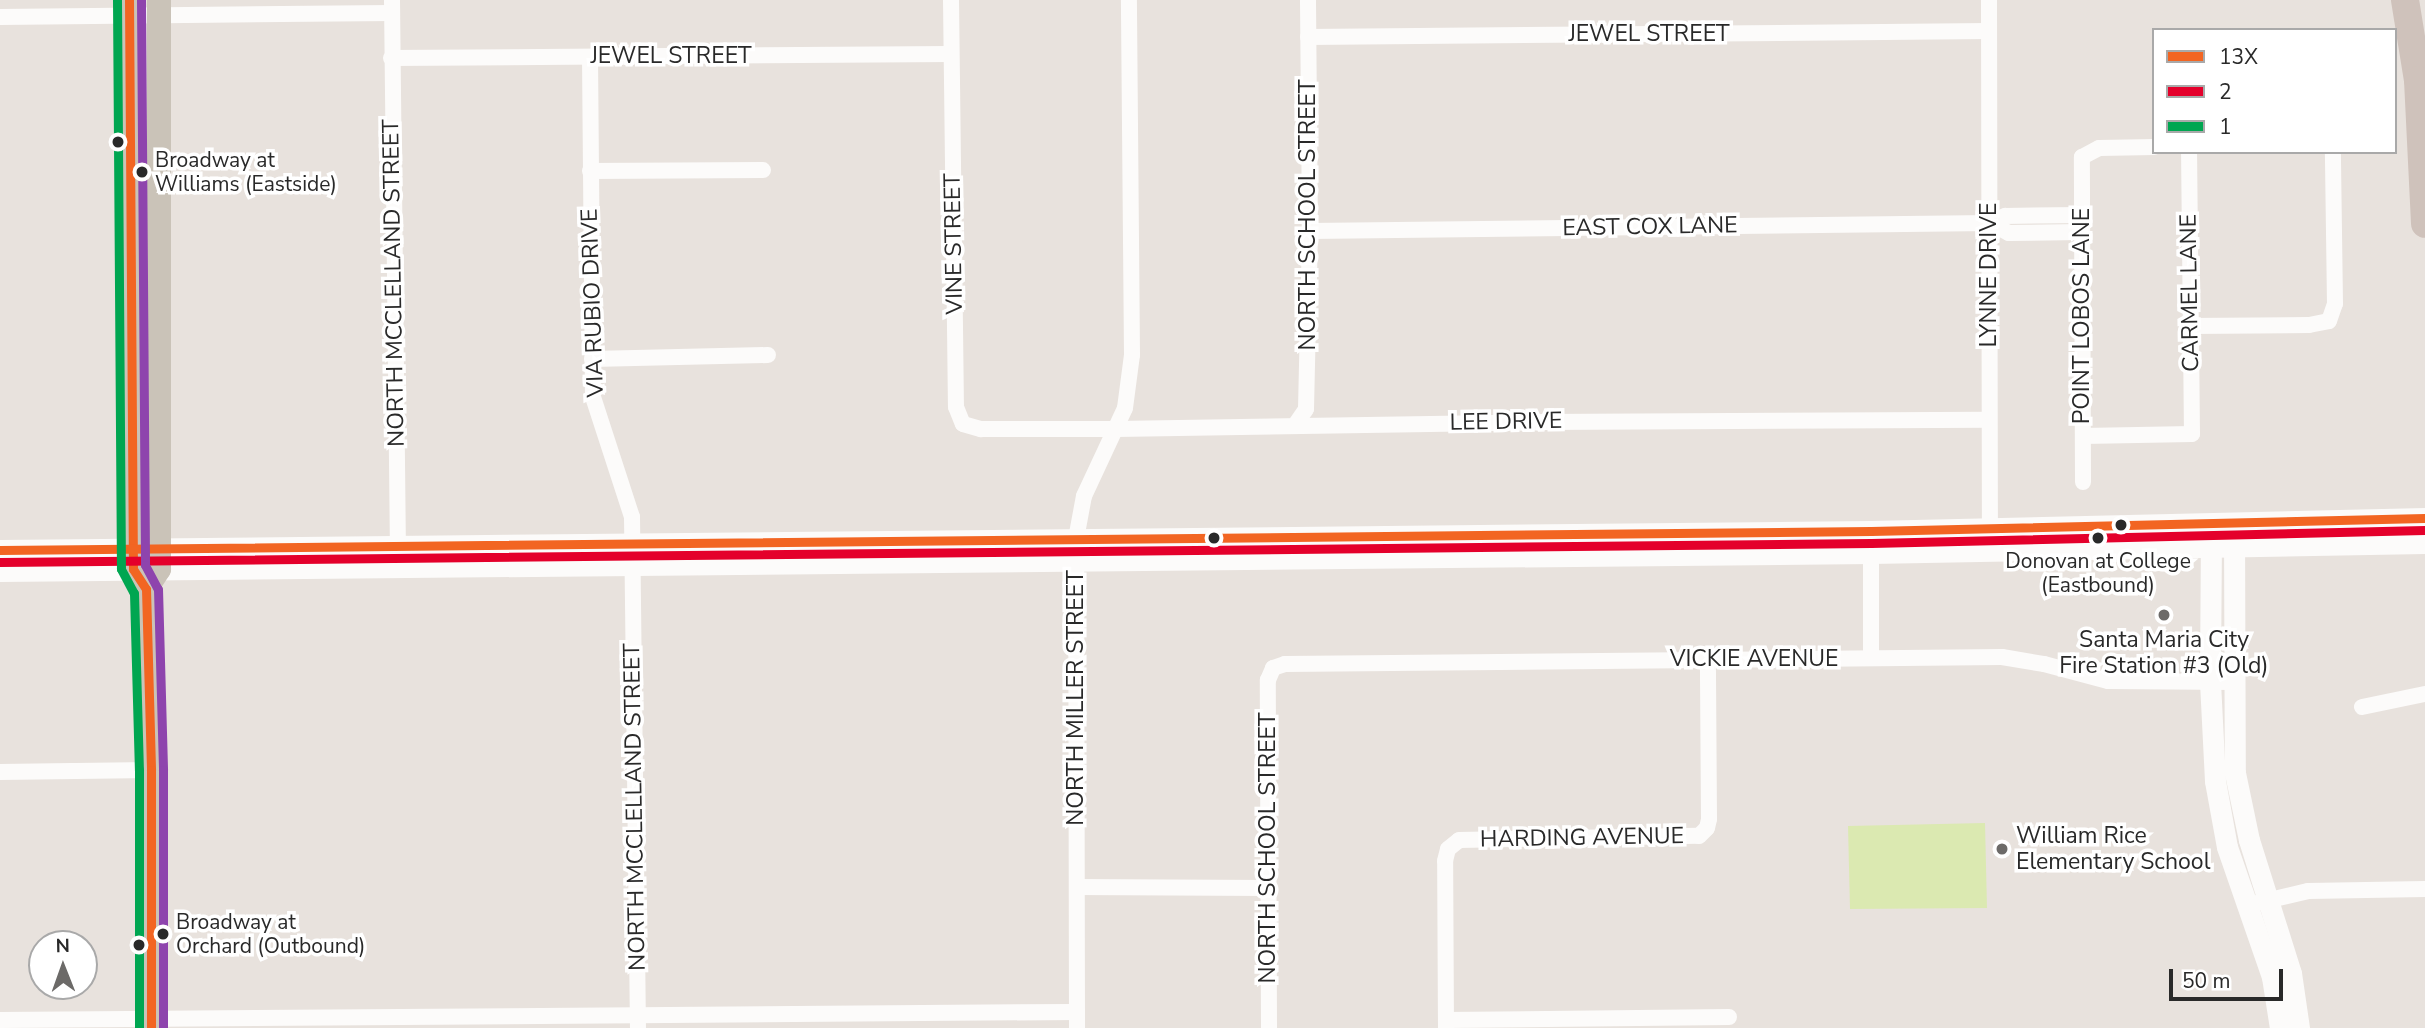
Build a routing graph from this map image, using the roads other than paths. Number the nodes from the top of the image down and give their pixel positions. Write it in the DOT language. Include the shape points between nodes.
graph roads {
  1 [pos="951,0"];
  2 [pos="1129,0"];
  3 [pos="1308,0"];
  4 [pos="1989,0"];
  5 [pos="2405,0"];
  6 [pos="392,7"];
  7 [pos="129,8"];
  8 [pos="159,8"];
  9 [pos="0,17"];
  10 [pos="1989,31"];
  11 [pos="1308,37"];
  12 [pos="951,54"];
  13 [pos="590,57"];
  14 [pos="391,58"];
  15 [pos="2152,147"];
  16 [pos="2189,154"];
  17 [pos="2333,154"];
  18 [pos="763,170"];
  19 [pos="590,171"];
  20 [pos="2080,215"];
  21 [pos="1990,223"];
  22 [pos="2425,223"];
  23 [pos="1310,231"];
  24 [pos="2081,232"];
  25 [pos="2191,326"];
  26 [pos="768,355"];
  27 [pos="592,359"];
  28 [pos="1989,420"];
  29 [pos="1294,425"];
  30 [pos="1024,429"];
  31 [pos="1115,429"];
  32 [pos="2083,436"];
  33 [pos="2083,482"];
  34 [pos="2425,518"];
  35 [pos="2234,522"];
  36 [pos="2211,523"];
  37 [pos="1989,528"];
  38 [pos="1871,531"];
  39 [pos="1076,539"];
  40 [pos="2425,544"];
  41 [pos="2211,546"];
  42 [pos="2234,546"];
  43 [pos="0,550"];
  44 [pos="1990,550"];
  45 [pos="1871,553"];
  46 [pos="632,554"];
  47 [pos="398,556"];
  48 [pos="1075,561"];
  49 [pos="146,565"];
  50 [pos="0,570"];
  51 [pos="1871,658"];
  52 [pos="1708,659"];
  53 [pos="1273,668"];
  54 [pos="2210,682"];
  55 [pos="2233,682"];
  56 [pos="2425,694"];
  57 [pos="2362,707"];
  58 [pos="151,770"];
  59 [pos="0,772"];
  60 [pos="1077,887"];
  61 [pos="1266,888"];
  62 [pos="2425,889"];
  63 [pos="2269,899"];
  64 [pos="2248,906"];
  65 [pos="1729,1017"];
  66 [pos="0,1020"];
  67 [pos="1077,1020"];
  68 [pos="638,1022"];
  69 [pos="150,1023"];
  70 [pos="1446,1024"];
  71 [pos="1269,1028"];
  72 [pos="2280,1028"];
  73 [pos="2299,1028"];
  1 -- 12 [label="street, VINE STREET"];
  2 -- 31 [label="street, NORTH MILLER STREET" via="1132,355 1125,408"];
  3 -- 11 [label="street, NORTH SCHOOL STREET"];
  4 -- 10 [label="street, LYNNE DRIVE"];
  5 -- 22 [label="highway" via="2418,80"];
  6 -- 8 [label="street"];
  6 -- 14 [label="street, NORTH MCCLELLAND STREET"];
  7 -- 8 [label="street"];
  7 -- 9 [label="street"];
  7 -- 49 [label="main road"];
  8 -- 49 [label="main road"];
  10 -- 11 [label="street, JEWEL STREET"];
  10 -- 21 [label="street, LYNNE DRIVE"];
  11 -- 23 [label="street, NORTH SCHOOL STREET"];
  12 -- 13 [label="street, JEWEL STREET"];
  12 -- 30 [label="street, VINE STREET" via="956,407 963,424 981,429"];
  13 -- 14 [label="street, JEWEL STREET"];
  13 -- 19 [label="street, VIA RUBIO DRIVE"];
  14 -- 47 [label="street, NORTH MCCLELLAND STREET"];
  15 -- 20 [label="street, POINT LOBOS LANE" via="2088,152 2081,162"];
  16 -- 25 [label="street, CARMEL LANE"];
  17 -- 25 [label="street" via="2335,304 2329,321"];
  18 -- 19 [label="street"];
  19 -- 27 [label="street, VIA RUBIO DRIVE"];
  20 -- 21 [label="street, EAST COX LANE" via="2005,216"];
  20 -- 24 [label="street, POINT LOBOS LANE"];
  21 -- 23 [label="street, EAST COX LANE"];
  21 -- 24 [label="street, EAST COX LANE" via="2009,233"];
  21 -- 28 [label="street, LYNNE DRIVE"];
  23 -- 29 [label="street, NORTH SCHOOL STREET" via="1307,409"];
  24 -- 32 [label="street, POINT LOBOS LANE"];
  25 -- 32 [label="street, CARMEL LANE" via="2192,434"];
  26 -- 27 [label="street"];
  27 -- 46 [label="street, VIA RUBIO DRIVE" via="593,397 632,517"];
  28 -- 29 [label="street, LEE DRIVE"];
  28 -- 37 [label="street, LYNNE DRIVE"];
  29 -- 31 [label="street, LEE DRIVE"];
  30 -- 31 [label="street, LEE DRIVE"];
  31 -- 39 [label="street, NORTH MILLER STREET" via="1084,496"];
  32 -- 33 [label="street, POINT LOBOS LANE"];
  34 -- 35 [label="main road"];
  35 -- 36 [label="main road"];
  35 -- 42 [label="main road"];
  36 -- 37 [label="main road"];
  36 -- 41 [label="main road"];
  37 -- 38 [label="main road"];
  37 -- 44 [label="street, LYNNE DRIVE"];
  38 -- 39 [label="main road"];
  38 -- 45 [label="street"];
  39 -- 46 [label="main road"];
  39 -- 48 [label="street, NORTH MILLER STREET"];
  40 -- 42 [label="main road"];
  41 -- 42 [label="main road"];
  41 -- 44 [label="main road"];
  41 -- 54 [label="main road"];
  42 -- 55 [label="main road"];
  43 -- 49 [label="main road"];
  44 -- 45 [label="main road"];
  45 -- 48 [label="main road"];
  45 -- 51 [label="street"];
  46 -- 47 [label="main road"];
  46 -- 48 [label="main road"];
  46 -- 68 [label="street, NORTH MCCLELLAND STREET"];
  47 -- 49 [label="main road"];
  48 -- 60 [label="street, NORTH MILLER STREET"];
  49 -- 50 [label="main road"];
  49 -- 58 [label="main road"];
  51 -- 52 [label="street, VICKIE AVENUE"];
  51 -- 54 [label="street, VICKIE AVENUE" via="2002,657 2108,681"];
  52 -- 53 [label="street, VICKIE AVENUE" via="1285,664"];
  52 -- 70 [label="street, HARDING AVENUE" via="1707,828 1699,836 1460,840 1448,849"];
  53 -- 61 [label="street, NORTH SCHOOL STREET" via="1268,680"];
  54 -- 55 [label="street, VICKIE AVENUE"];
  54 -- 64 [label="main road" via="2215,781 2227,847"];
  55 -- 63 [label="main road" via="2235,773"];
  56 -- 57 [label="street"];
  58 -- 59 [label="street"];
  58 -- 69 [label="main road"];
  60 -- 61 [label="street"];
  60 -- 67 [label="street, NORTH MILLER STREET"];
  61 -- 71 [label="street, NORTH SCHOOL STREET"];
  62 -- 63 [label="street" via="2308,891"];
  63 -- 64 [label="street"];
  63 -- 73 [label="main road" via="2291,973"];
  64 -- 72 [label="main road" via="2272,977"];
  65 -- 70 [label="street"];
  66 -- 69 [label="street"];
  67 -- 68 [label="street"];
  68 -- 69 [label="street"];
}
